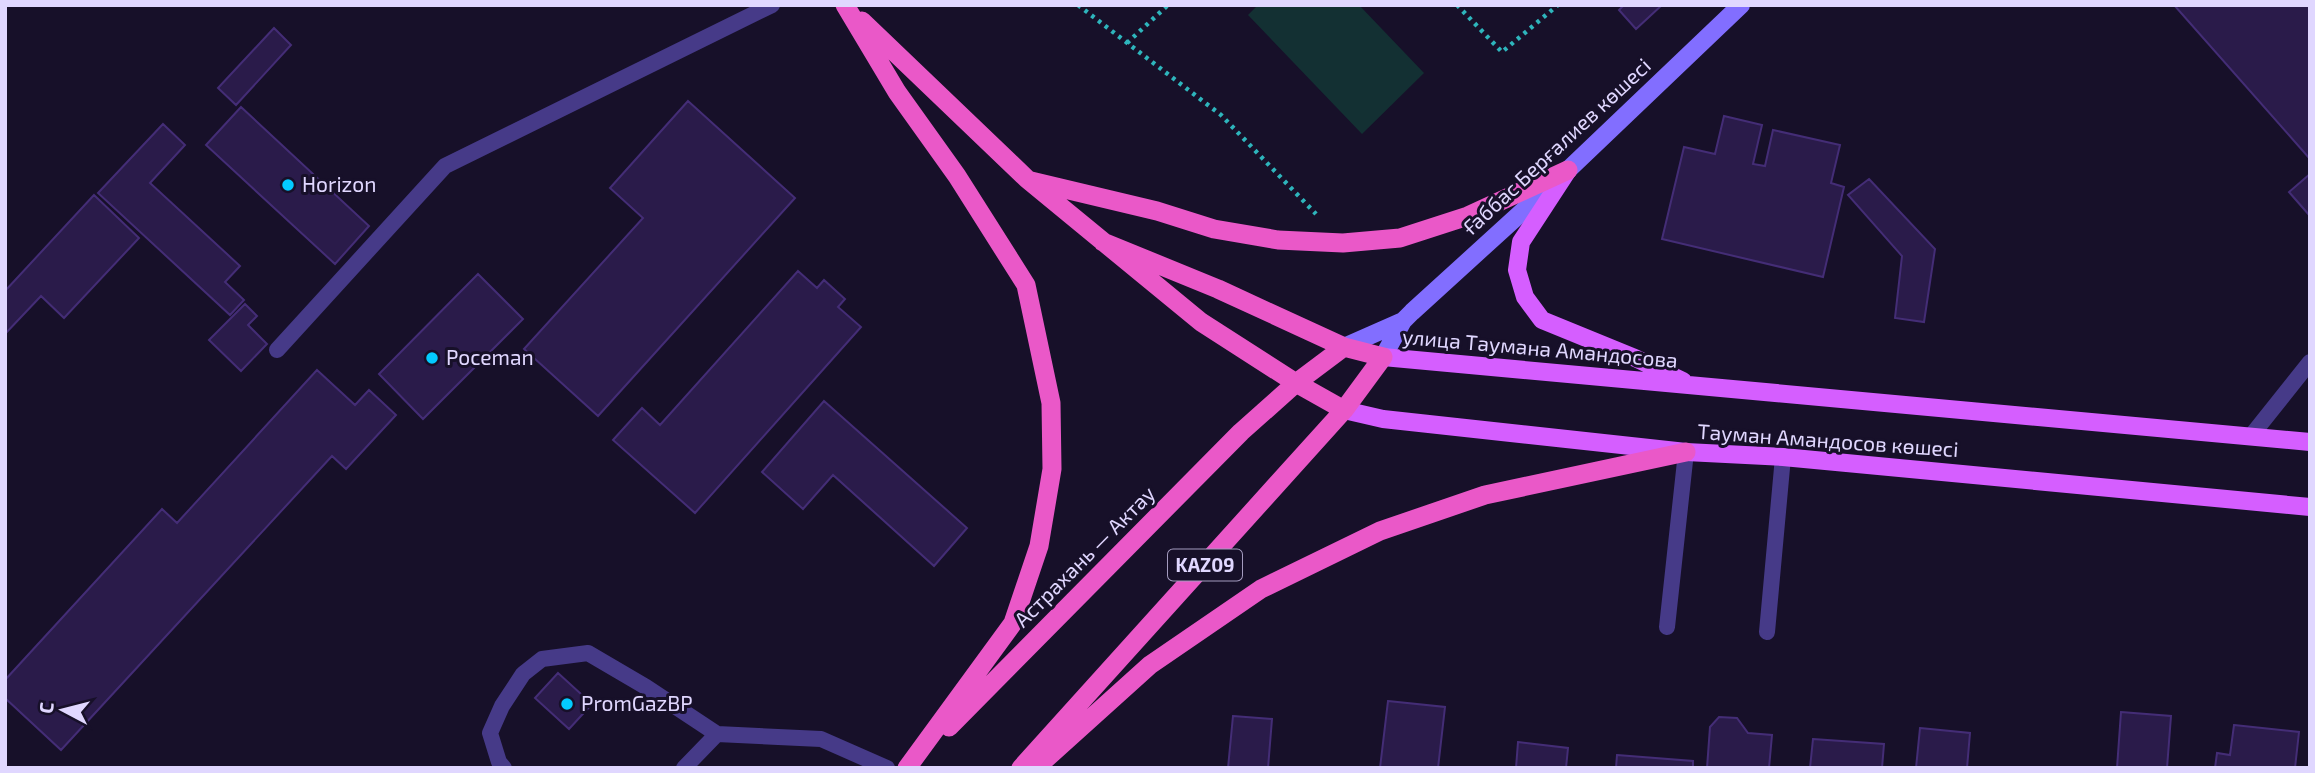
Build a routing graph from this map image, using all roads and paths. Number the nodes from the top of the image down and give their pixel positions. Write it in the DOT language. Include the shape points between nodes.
graph roads {
  1 [pos="772,5"];
  2 [pos="846,5"];
  3 [pos="1078,5"];
  4 [pos="1168,5"];
  5 [pos="1457,5"];
  6 [pos="1558,5"];
  7 [pos="1733,8"];
  8 [pos="1127,43"];
  9 [pos="1568,170"];
  10 [pos="1027,180"];
  11 [pos="1103,242"];
  12 [pos="1343,243"];
  13 [pos="1403,321"];
  14 [pos="1344,347"];
  15 [pos="277,350"];
  16 [pos="1383,357"];
  17 [pos="2310,362"];
  18 [pos="1296,383"];
  19 [pos="1692,386"];
  20 [pos="1344,410"];
  21 [pos="2251,436"];
  22 [pos="2310,442"];
  23 [pos="1686,452"];
  24 [pos="1783,457"];
  25 [pos="2310,507"];
  26 [pos="1667,627"];
  27 [pos="1767,632"];
  28 [pos="717,734"];
  29 [pos="504,768"];
  30 [pos="684,768"];
  31 [pos="887,768"];
  32 [pos="908,768"];
  33 [pos="1021,768"];
  34 [pos="1035,768"];
  1 -- 15 [label="lane" via="445,166"];
  2 -- 10 [label="highway"];
  2 -- 32 [label="highway" via="897,92 1026,285 1051,403 1052,469 1039,546 1013,623"];
  3 -- 8 [label="path"];
  4 -- 8 [label="path"];
  5 -- 6 [label="path" via="1502,52"];
  7 -- 9 [label="main road, Ғаббас Берғалиев көшесі"];
  8 -- 12 [label="path" via="1221,115"];
  9 -- 12 [label="highway" via="1468,216 1399,238"];
  9 -- 13 [label="main road, Ғаббас Берғалиев көшесі"];
  9 -- 19 [label="main road" via="1521,242 1517,271 1525,297 1542,320"];
  10 -- 11 [label="highway"];
  10 -- 12 [label="highway" via="1214,229 1278,240"];
  11 -- 14 [label="highway"];
  11 -- 18 [label="highway" via="1201,322"];
  13 -- 14 [label="main road, Ғаббас Берғалиев көшесі"];
  13 -- 16 [label="main road, Ғаббас Берғалиев көшесі"];
  14 -- 16 [label="highway"];
  14 -- 18 [label="highway, Астрахань — Актау / KAZ09"];
  16 -- 19 [label="main road, улица Таумана Амандосова"];
  16 -- 20 [label="highway, KAZ09"];
  17 -- 21 [label="lane"];
  18 -- 20 [label="highway"];
  18 -- 32 [label="highway, Астрахань — Актау / KAZ09" via="1241,432"];
  19 -- 21 [label="main road, Тауман Амандосов көшесі"];
  20 -- 23 [label="main road, Тауман Амандосов көшесі" via="1396,420"];
  20 -- 33 [label="highway, KAZ09"];
  21 -- 22 [label="main road, Тауман Амандосов көшесі"];
  23 -- 24 [label="main road, Тауман Амандосов көшесі"];
  23 -- 26 [label="lane"];
  23 -- 34 [label="highway" via="1485,495 1380,530 1261,589 1161,658"];
  24 -- 25 [label="main road, Тауман Амандосов көшесі"];
  24 -- 27 [label="lane"];
  28 -- 29 [label="lane" via="588,653 566,655 542,659 523,674 502,706 490,733"];
  28 -- 30 [label="lane"];
  28 -- 31 [label="lane" via="821,739"];
}
